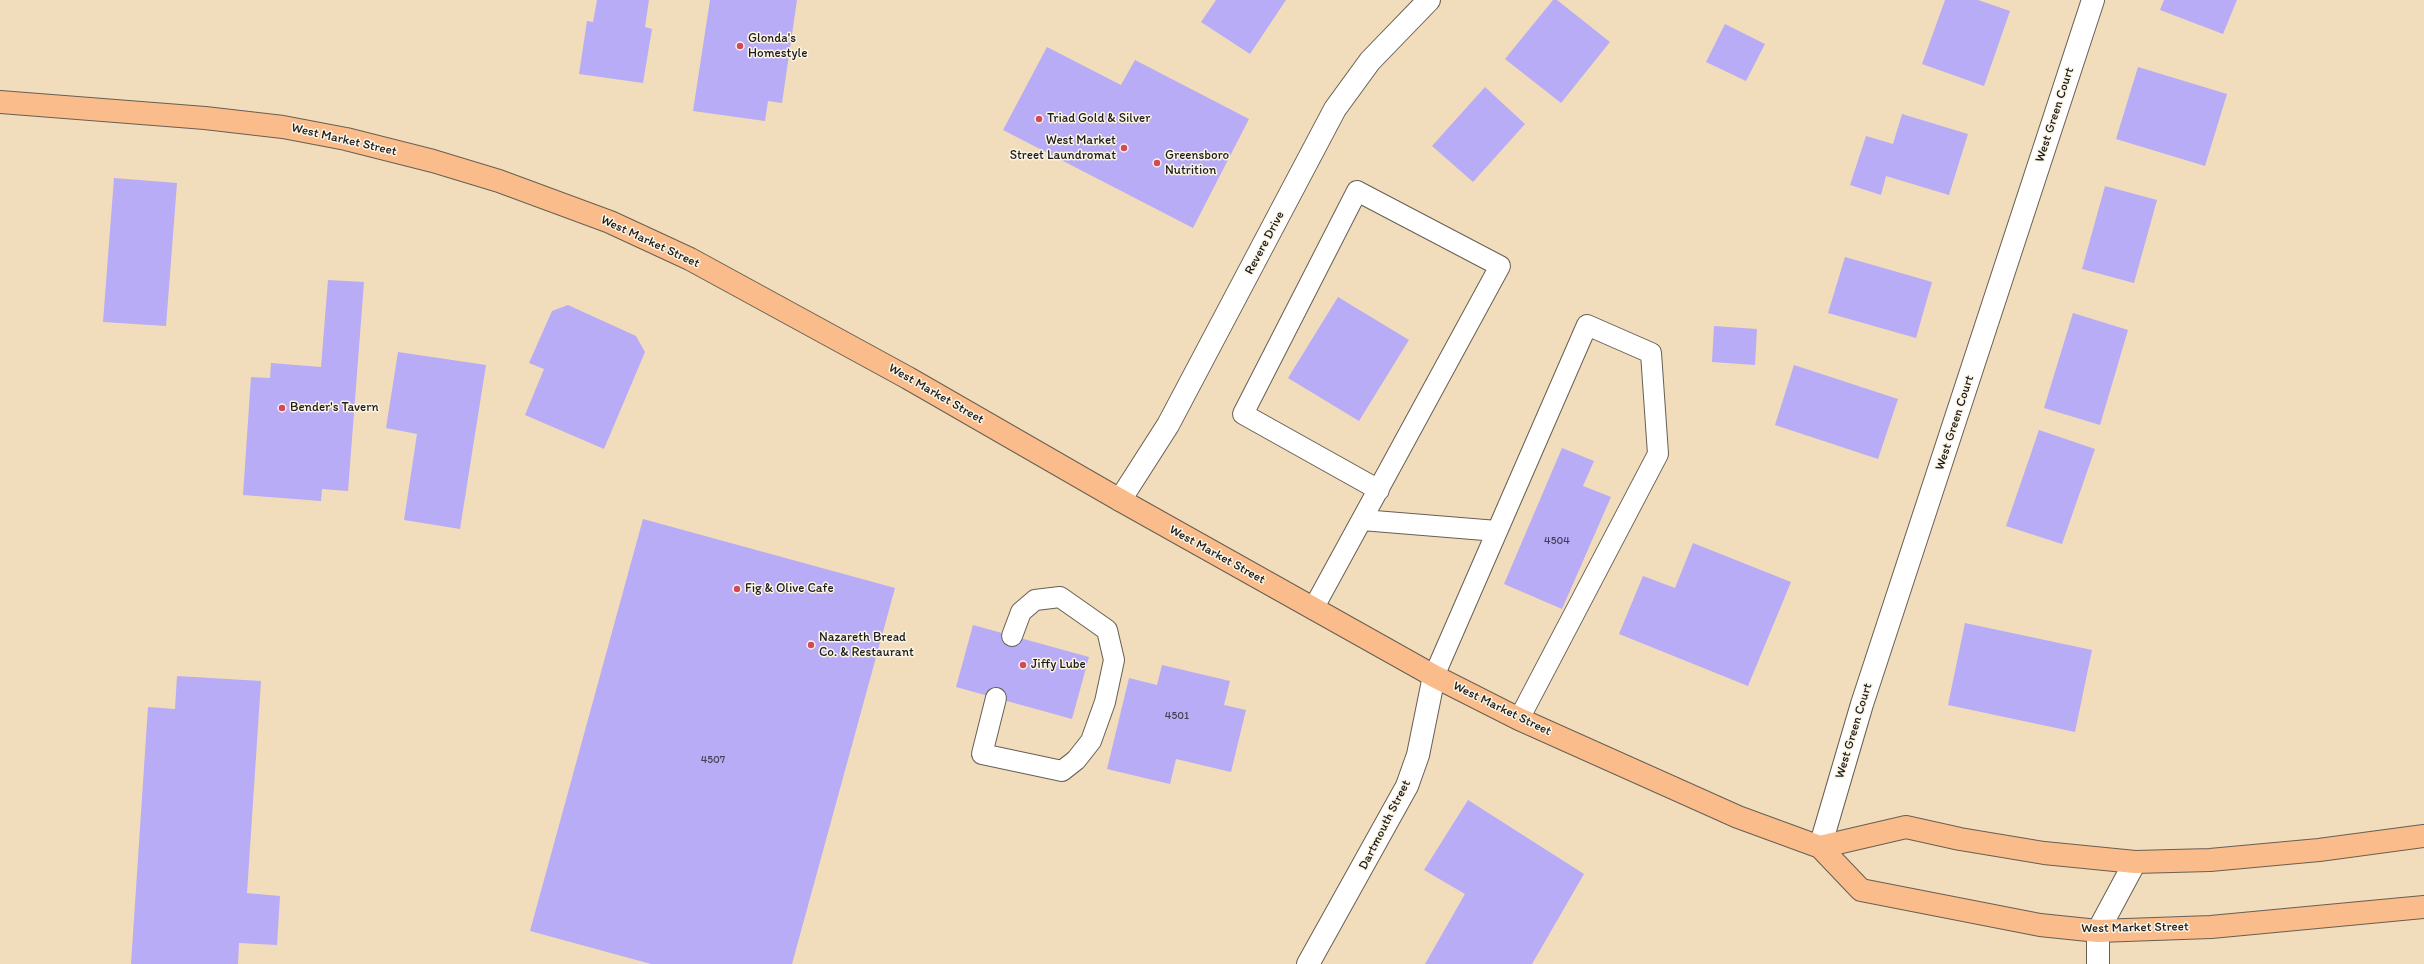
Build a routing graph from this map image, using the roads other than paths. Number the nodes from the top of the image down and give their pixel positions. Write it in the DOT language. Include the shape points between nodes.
graph roads {
  1 [pos="1429,0"];
  2 [pos="2093,0"];
  3 [pos="0,102"];
  4 [pos="1378,490"];
  5 [pos="1120,500"];
  6 [pos="1362,520"];
  7 [pos="1497,531"];
  8 [pos="1313,609"];
  9 [pos="1012,636"];
  10 [pos="1434,676"];
  11 [pos="996,698"];
  12 [pos="1519,719"];
  13 [pos="2424,836"];
  14 [pos="1820,847"];
  15 [pos="2135,862"];
  16 [pos="2424,907"];
  17 [pos="2098,931"];
  18 [pos="1308,964"];
  19 [pos="2098,964"];
  1 -- 5 [label="street, Revere Drive" via="1370,61 1335,109 1168,424"];
  2 -- 14 [label="street, West Green Court" via="1862,704"];
  3 -- 5 [label="main road, West Market Street" via="120,110 283,126 433,161 557,202 610,222 724,277 908,378"];
  4 -- 4 [label="lane" via="1500,266 1357,191 1243,414"];
  4 -- 6 [label="lane"];
  5 -- 8 [label="main road, West Market Street"];
  6 -- 7 [label="lane"];
  6 -- 8 [label="lane"];
  7 -- 10 [label="lane"];
  7 -- 12 [label="lane" via="1587,325 1651,353 1658,454"];
  8 -- 10 [label="main road, West Market Street"];
  9 -- 11 [label="lane" via="1021,612 1035,600 1060,597 1107,630 1114,660 1105,702 1091,740 1076,760 1062,771 982,754"];
  10 -- 12 [label="main road, West Market Street"];
  10 -- 18 [label="street, Dartmouth Street" via="1418,755 1407,786"];
  12 -- 14 [label="main road, West Market Street" via="1738,817"];
  13 -- 15 [label="main road" via="2256,856"];
  14 -- 15 [label="main road" via="1906,827 2044,853"];
  14 -- 17 [label="main road, West Market Street" via="1861,890 2040,925"];
  15 -- 17 [label="street"];
  16 -- 17 [label="main road, West Market Street" via="2211,926"];
  17 -- 19 [label="street"];
}
